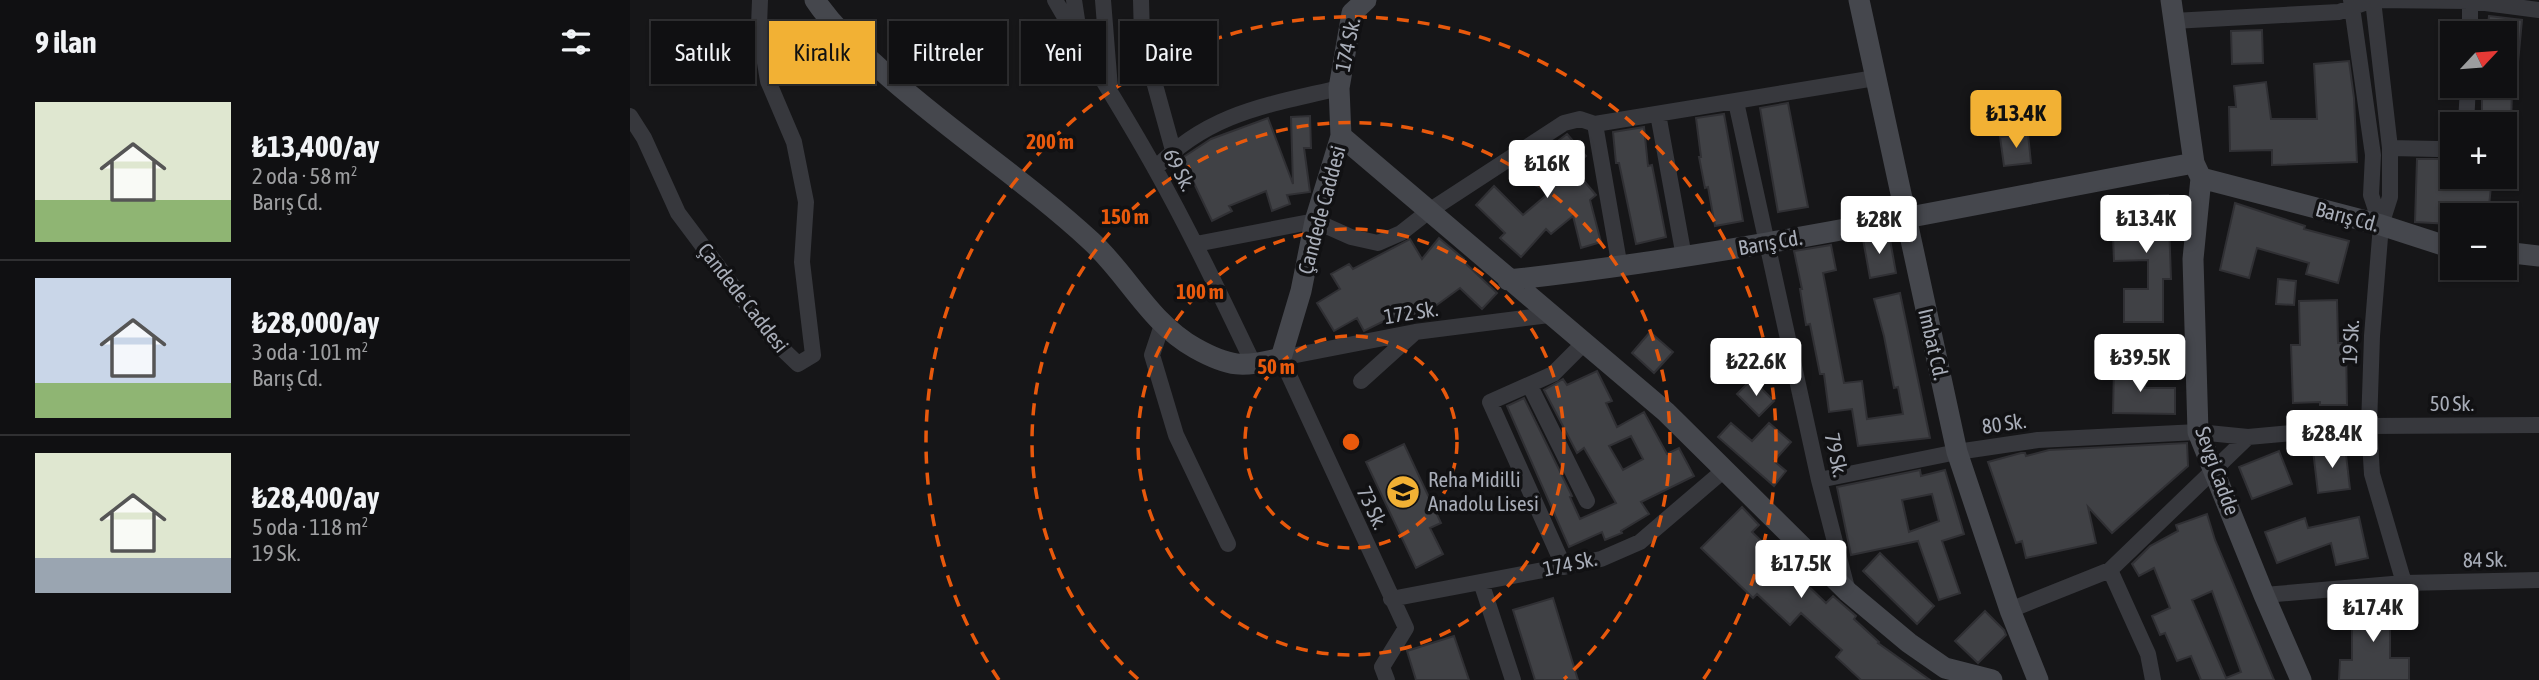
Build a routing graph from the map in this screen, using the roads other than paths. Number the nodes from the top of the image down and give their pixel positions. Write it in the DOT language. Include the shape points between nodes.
graph roads {
  1 [pos="760,0"];
  2 [pos="815,0"];
  3 [pos="1055,0"];
  4 [pos="1074,0"];
  5 [pos="1103,0"];
  6 [pos="1141,0"];
  7 [pos="1366,0"];
  8 [pos="1859,0"];
  9 [pos="2373,0"];
  10 [pos="2470,1"];
  11 [pos="2351,3"];
  12 [pos="2172,10"];
  13 [pos="2539,10"];
  14 [pos="1067,21"];
  15 [pos="1077,21"];
  16 [pos="2470,21"];
  17 [pos="1875,78"];
  18 [pos="1106,84"];
  19 [pos="1339,88"];
  20 [pos="1110,90"];
  21 [pos="1736,102"];
  22 [pos="1658,114"];
  23 [pos="630,116"];
  24 [pos="1595,124"];
  25 [pos="1341,136"];
  26 [pos="2390,148"];
  27 [pos="2440,149"];
  28 [pos="1173,150"];
  29 [pos="1155,169"];
  30 [pos="2197,170"];
  31 [pos="1429,211"];
  32 [pos="1905,218"];
  33 [pos="1315,221"];
  34 [pos="2381,225"];
  35 [pos="1196,244"];
  36 [pos="1768,244"];
  37 [pos="2440,244"];
  38 [pos="2517,254"];
  39 [pos="2539,256"];
  40 [pos="1684,257"];
  41 [pos="1620,268"];
  42 [pos="1508,281"];
  43 [pos="1549,315"];
  44 [pos="1162,325"];
  45 [pos="1415,332"];
  46 [pos="1585,342"];
  47 [pos="1281,358"];
  48 [pos="1254,365"];
  49 [pos="1361,381"];
  50 [pos="1530,386"];
  51 [pos="2539,425"];
  52 [pos="2369,426"];
  53 [pos="2198,432"];
  54 [pos="2248,437"];
  55 [pos="1957,452"];
  56 [pos="1723,471"];
  57 [pos="2214,471"];
  58 [pos="1819,480"];
  59 [pos="1587,501"];
  60 [pos="1228,544"];
  61 [pos="1564,567"];
  62 [pos="2110,570"];
  63 [pos="2539,580"];
  64 [pos="1481,582"];
  65 [pos="2404,583"];
  66 [pos="1848,592"];
  67 [pos="2264,595"];
  68 [pos="1391,599"];
  69 [pos="2010,610"];
  70 [pos="1387,680"];
  71 [pos="1513,680"];
  72 [pos="1992,680"];
  73 [pos="2038,680"];
  74 [pos="2152,680"];
  75 [pos="2301,680"];
  1 -- 23 [label="street, Çandede Caddesi" via="759,26 768,81 794,142 806,202 802,262 813,355 798,364 774,341 678,214"];
  2 -- 44 [label="street" via="832,24 908,94 1093,242"];
  3 -- 14 [label="street, 69 Sk."];
  4 -- 15 [label="street"];
  5 -- 20 [label="street"];
  6 -- 28 [label="street" via="1142,38"];
  7 -- 19 [label="street, 174 Sk." via="1352,13"];
  8 -- 17 [label="street, Imbat Cd."];
  9 -- 10 [label="street"];
  9 -- 11 [label="street"];
  9 -- 26 [label="street, 19 Sk."];
  10 -- 13 [label="street"];
  10 -- 16 [label="street"];
  11 -- 12 [label="street" via="2339,12"];
  11 -- 34 [label="street, 19 Sk." via="2372,155 2371,195"];
  12 -- 30 [label="street, Sevgi Cadde"];
  17 -- 21 [label="street"];
  17 -- 32 [label="street, Imbat Cd."];
  18 -- 20 [label="street, 69 Sk."];
  19 -- 25 [label="street, 174 Sk."];
  19 -- 28 [label="street" via="1229,117"];
  20 -- 29 [label="street, 69 Sk."];
  21 -- 22 [label="street"];
  21 -- 36 [label="street, 79 Sk."];
  22 -- 24 [label="street"];
  22 -- 40 [label="street"];
  24 -- 31 [label="street" via="1580,119 1564,123"];
  24 -- 41 [label="street"];
  25 -- 31 [label="street, Çandede Caddesi"];
  25 -- 33 [label="street, Çandede Caddesi"];
  26 -- 27 [label="street"];
  26 -- 34 [label="street, 19 Sk." via="2390,197"];
  28 -- 29 [label="street"];
  29 -- 35 [label="street, 69 Sk."];
  30 -- 32 [label="street, Barış Cd."];
  30 -- 34 [label="street, Barış Cd."];
  30 -- 53 [label="street, Sevgi Cadde" via="2193,259"];
  31 -- 33 [label="street" via="1401,233 1378,243"];
  31 -- 42 [label="street, Çandede Caddesi"];
  32 -- 36 [label="street, Barış Cd."];
  32 -- 55 [label="street, Imbat Cd."];
  33 -- 35 [label="street"];
  33 -- 47 [label="street, Çandede Caddesi"];
  34 -- 37 [label="street, Barış Cd."];
  34 -- 52 [label="street, 19 Sk."];
  35 -- 48 [label="street, 69 Sk."];
  36 -- 40 [label="street, Barış Cd."];
  36 -- 58 [label="street, 79 Sk."];
  38 -- 39 [label="street"];
  40 -- 41 [label="street, Barış Cd."];
  41 -- 42 [label="street, Barış Cd."];
  42 -- 43 [label="street, Çandede Caddesi"];
  43 -- 45 [label="street, 172 Sk."];
  43 -- 46 [label="street, Çandede Caddesi"];
  44 -- 48 [label="street" via="1228,364"];
  44 -- 60 [label="street" via="1152,355 1176,435"];
  45 -- 47 [label="street, 172 Sk."];
  45 -- 49 [label="street"];
  46 -- 50 [label="street" via="1553,374"];
  46 -- 56 [label="street, Çandede Caddesi" via="1666,412"];
  47 -- 48 [label="street"];
  47 -- 68 [label="street, 73 Sk."];
  50 -- 59 [label="street"];
  50 -- 61 [label="street" via="1490,402"];
  51 -- 52 [label="street, 50 Sk."];
  52 -- 54 [label="street, 50 Sk."];
  52 -- 65 [label="street, 19 Sk." via="2375,492"];
  53 -- 54 [label="street, 50 Sk."];
  53 -- 55 [label="street, 80 Sk." via="2038,440"];
  53 -- 57 [label="street, Sevgi Cadde"];
  54 -- 57 [label="street"];
  55 -- 58 [label="street, 80 Sk."];
  55 -- 69 [label="street, Imbat Cd."];
  56 -- 61 [label="street, 174 Sk." via="1640,542 1601,559"];
  56 -- 66 [label="street, Çandede Caddesi"];
  57 -- 62 [label="street"];
  57 -- 67 [label="street, Sevgi Cadde"];
  58 -- 66 [label="street, 79 Sk."];
  61 -- 64 [label="street, 174 Sk."];
  62 -- 69 [label="street"];
  62 -- 74 [label="street" via="2148,654"];
  63 -- 65 [label="street, 84 Sk."];
  64 -- 68 [label="street, 174 Sk."];
  64 -- 71 [label="street"];
  65 -- 67 [label="street, 84 Sk."];
  66 -- 72 [label="street, Çandede Caddesi" via="1945,668"];
  67 -- 75 [label="street, Sevgi Cadde"];
  68 -- 70 [label="street, 73 Sk." via="1406,628 1382,667"];
  69 -- 73 [label="street, Imbat Cd."];
}
